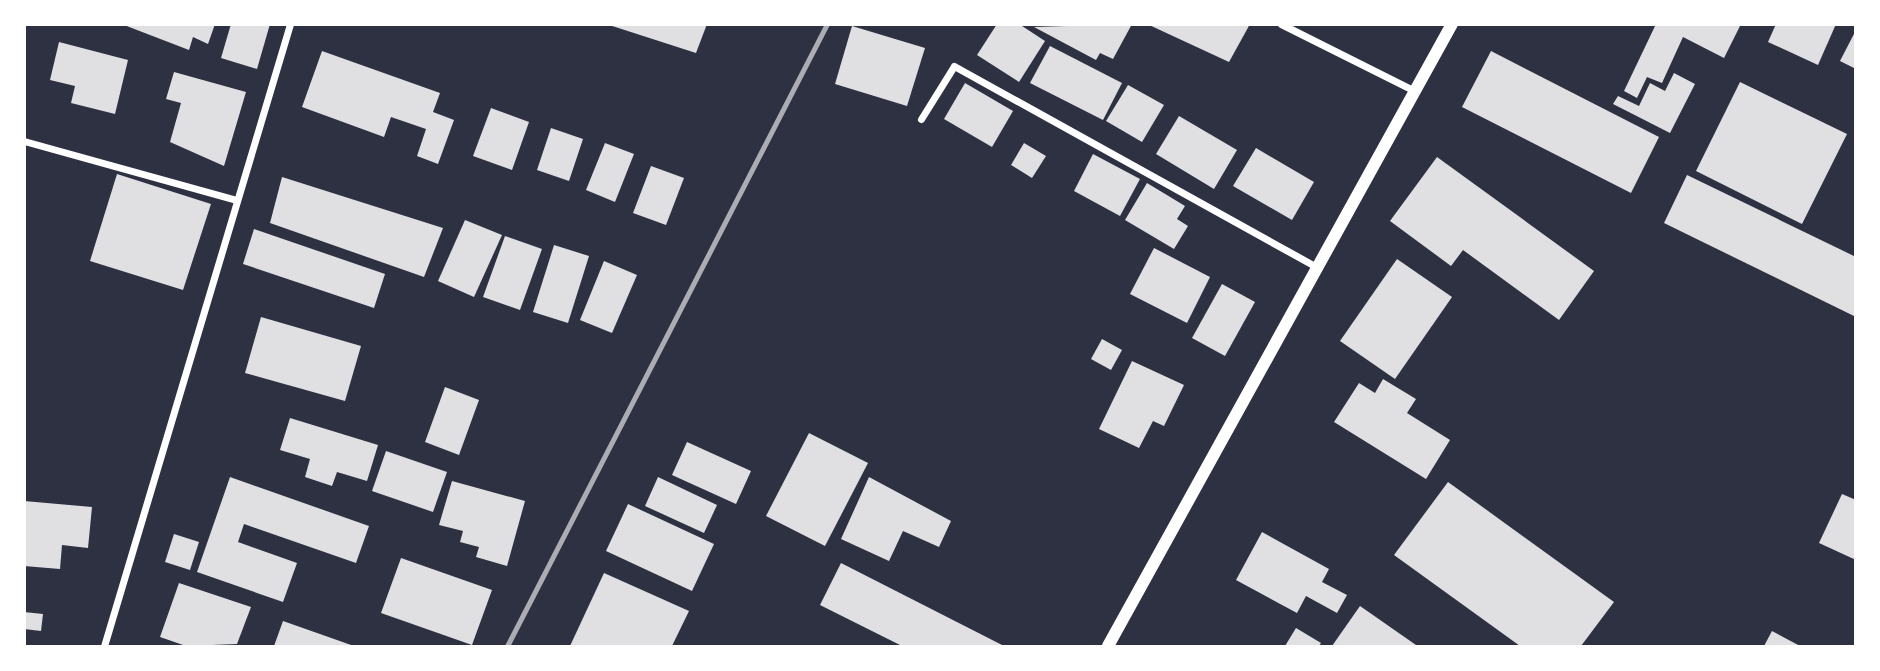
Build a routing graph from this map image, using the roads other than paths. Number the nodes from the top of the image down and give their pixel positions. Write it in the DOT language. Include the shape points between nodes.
graph roads {
  1 [pos="290,24"];
  2 [pos="1281,24"];
  3 [pos="1452,24"];
  4 [pos="1415,91"];
  5 [pos="921,119"];
  6 [pos="24,141"];
  7 [pos="237,200"];
  8 [pos="1316,267"];
  9 [pos="104,646"];
  10 [pos="1108,646"];
  1 -- 7 [label="street"];
  2 -- 4 [label="street"];
  3 -- 4 [label="street"];
  4 -- 8 [label="street"];
  5 -- 8 [label="street" via="954,66"];
  6 -- 7 [label="street"];
  7 -- 9 [label="street"];
  8 -- 10 [label="street"];
}
